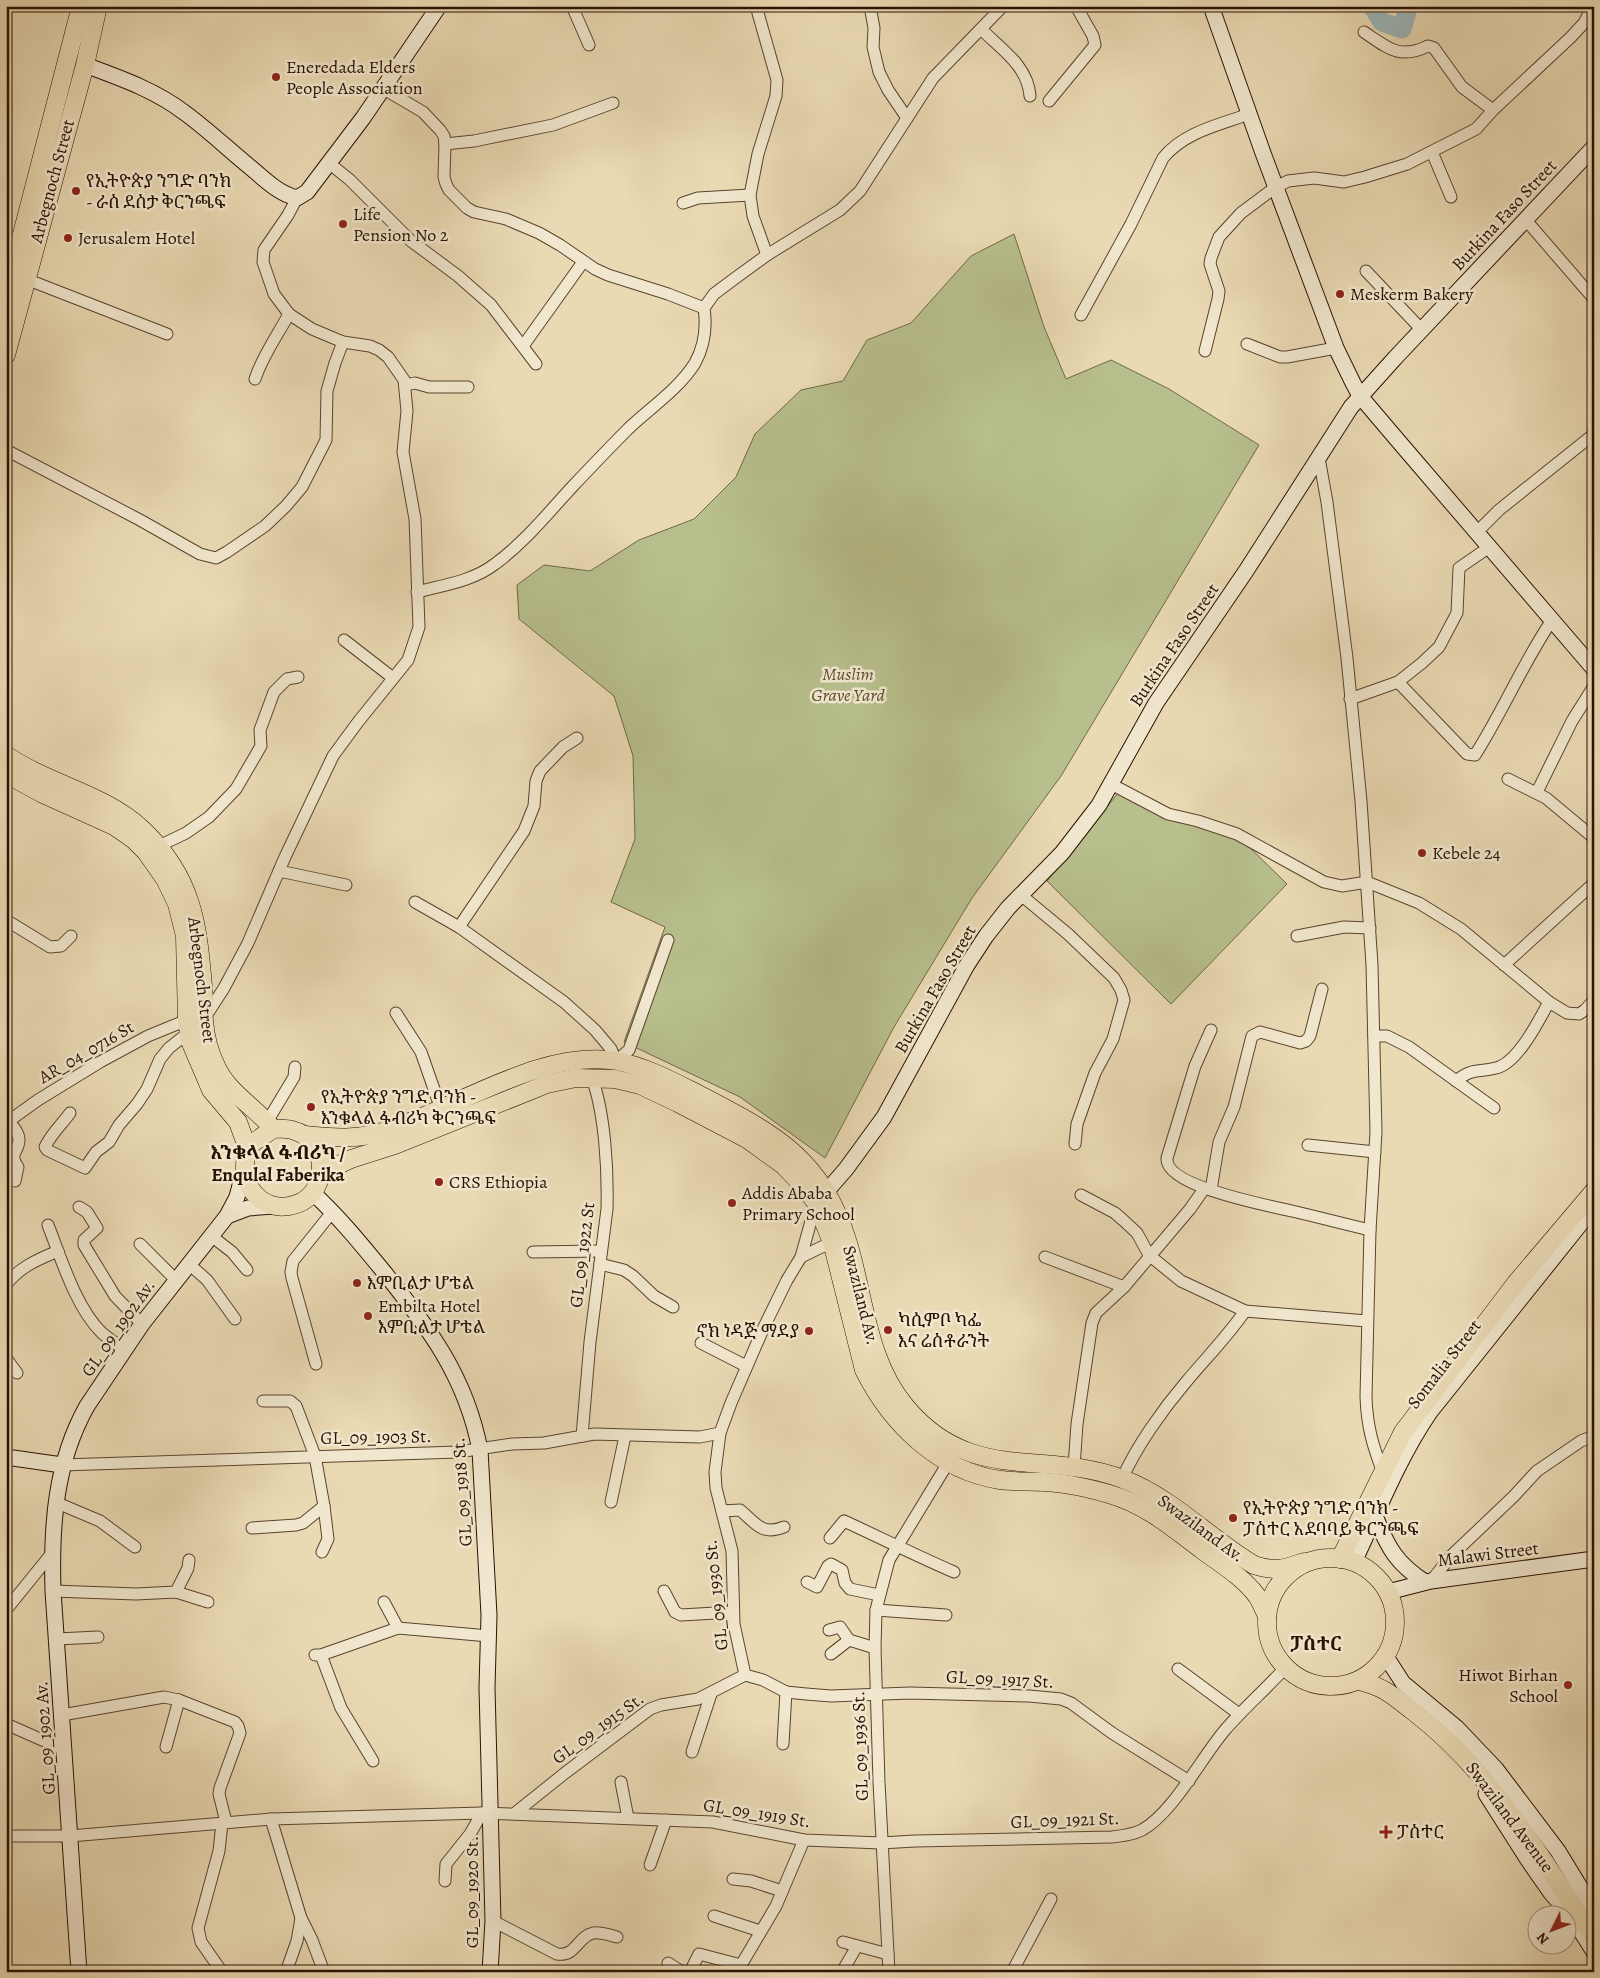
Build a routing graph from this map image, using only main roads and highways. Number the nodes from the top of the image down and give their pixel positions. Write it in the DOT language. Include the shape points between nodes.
graph roads {
  1 [pos="81,6"];
  2 [pos="98,6"];
  3 [pos="439,6"];
  4 [pos="1211,6"];
  5 [pos="85,65"];
  6 [pos="1594,147"];
  7 [pos="6,296"];
  8 [pos="6,355"];
  9 [pos="1360,396"];
  10 [pos="1594,669"];
  11 [pos="6,756"];
  12 [pos="6,774"];
  13 [pos="193,1024"];
  14 [pos="270,1125"];
  15 [pos="304,1135"];
  16 [pos="247,1147"];
  17 [pos="322,1173"];
  18 [pos="244,1174"];
  19 [pos="1594,1191"];
  20 [pos="313,1193"];
  21 [pos="821,1198"];
  22 [pos="273,1206"];
  23 [pos="1594,1208"];
  24 [pos="227,1216"];
  25 [pos="953,1456"];
  26 [pos="6,1457"];
  27 [pos="62,1465"];
  28 [pos="1385,1480"];
  29 [pos="1376,1518"];
  30 [pos="1347,1560"];
  31 [pos="1594,1560"];
  32 [pos="1304,1562"];
  33 [pos="1428,1582"];
  34 [pos="1388,1592"];
  35 [pos="1268,1616"];
  36 [pos="1383,1660"];
  37 [pos="1355,1682"];
  38 [pos="485,1813"];
  39 [pos="1589,1889"];
  40 [pos="1594,1910"];
  41 [pos="1594,1926"];
  42 [pos="1594,1938"];
  43 [pos="1594,1952"];
  44 [pos="79,1972"];
  45 [pos="489,1972"];
  1 -- 7 [label="main road, Arbegnoch Street"];
  2 -- 5 [label="main road, Arbegnoch Street"];
  3 -- 5 [label="main road" via="329,163 307,192 297,198 264,179 199,123 166,100"];
  4 -- 9 [label="main road" via="1336,348"];
  5 -- 8 [label="main road, Arbegnoch Street"];
  6 -- 9 [label="main road, Burkina Faso Street"];
  9 -- 10 [label="main road"];
  9 -- 21 [label="main road, Burkina Faso Street" via="1156,703 1099,805 1073,839 995,923 974,952 884,1117"];
  11 -- 13 [label="main road, Arbegnoch Street" via="105,804 141,828 170,860 186,888 195,917 204,1001"];
  12 -- 13 [label="main road, Arbegnoch Street" via="114,826 134,840 156,866 177,904 185,936"];
  13 -- 14 [label="main road, Arbegnoch Street" via="211,1051 223,1080"];
  13 -- 16 [label="main road, Arbegnoch Street" via="194,1053 208,1085 238,1122"];
  14 -- 15 [label="main road"];
  14 -- 16 [label="main road"];
  15 -- 17 [label="main road" via="318,1152"];
  15 -- 21 [label="main road, Swaziland Av." via="338,1138 386,1131 544,1068 582,1061 616,1061 667,1078 756,1124 788,1146 819,1179"];
  16 -- 18 [label="main road"];
  17 -- 20 [label="main road"];
  17 -- 21 [label="main road, Swaziland Av." via="350,1159 395,1145 547,1084 576,1078 614,1079 640,1085 747,1140 783,1165 806,1189"];
  18 -- 22 [label="main road" via="254,1193"];
  18 -- 24 [label="main road, GL_09_1902 Av."];
  19 -- 28 [label="main road" via="1516,1283 1403,1432"];
  20 -- 22 [label="main road" via="295,1205"];
  20 -- 38 [label="main road, GL_09_1918 St." via="333,1211 438,1343 471,1410 480,1450 489,1636"];
  21 -- 25 [label="main road, Swaziland Av." via="848,1243 870,1334 888,1380 906,1407 941,1439"];
  21 -- 25 [label="main road, Swaziland Av." via="864,1370 874,1390 915,1439"];
  22 -- 24 [label="main road, GL_09_1902 Av." via="248,1208"];
  23 -- 28 [label="main road, Somalia Street" via="1430,1412"];
  24 -- 27 [label="main road, GL_09_1902 Av." via="124,1350 80,1418"];
  25 -- 32 [label="main road, Swaziland Av." via="1074,1468 1122,1479 1181,1510 1254,1565 1281,1570"];
  25 -- 35 [label="main road, Swaziland Av." via="972,1474 1068,1484 1126,1500 1156,1516 1234,1573 1258,1597"];
  26 -- 27 [label="main road"];
  27 -- 44 [label="main road, GL_09_1902 Av." via="55,1502 53,1591"];
  28 -- 29 [label="main road, Somalia Street"];
  28 -- 30 [label="main road"];
  29 -- 30 [label="main road, Somalia Street"];
  29 -- 33 [label="main road" via="1394,1556"];
  30 -- 32 [label="main road" via="1326,1558"];
  30 -- 34 [label="main road" via="1374,1575"];
  31 -- 33 [label="main road, Malawi Street"];
  32 -- 35 [label="main road" via="1277,1588"];
  33 -- 34 [label="main road, Malawi Street"];
  34 -- 36 [label="main road" via="1395,1629"];
  35 -- 37 [label="main road" via="1269,1635 1275,1652 1286,1667 1317,1685"];
  36 -- 37 [label="main road"];
  36 -- 39 [label="main road" via="1496,1769"];
  36 -- 41 [label="main road, Swaziland Avenue" via="1384,1675 1391,1684 1461,1743 1492,1779"];
  37 -- 42 [label="main road, Swaziland Avenue" via="1381,1687 1440,1732 1472,1763 1524,1833"];
  37 -- 43 [label="main road" via="1386,1699 1458,1761 1490,1799 1528,1860"];
  38 -- 45 [label="main road, GL_09_1920 St." via="493,1921"];
  39 -- 40 [label="main road"];
}
